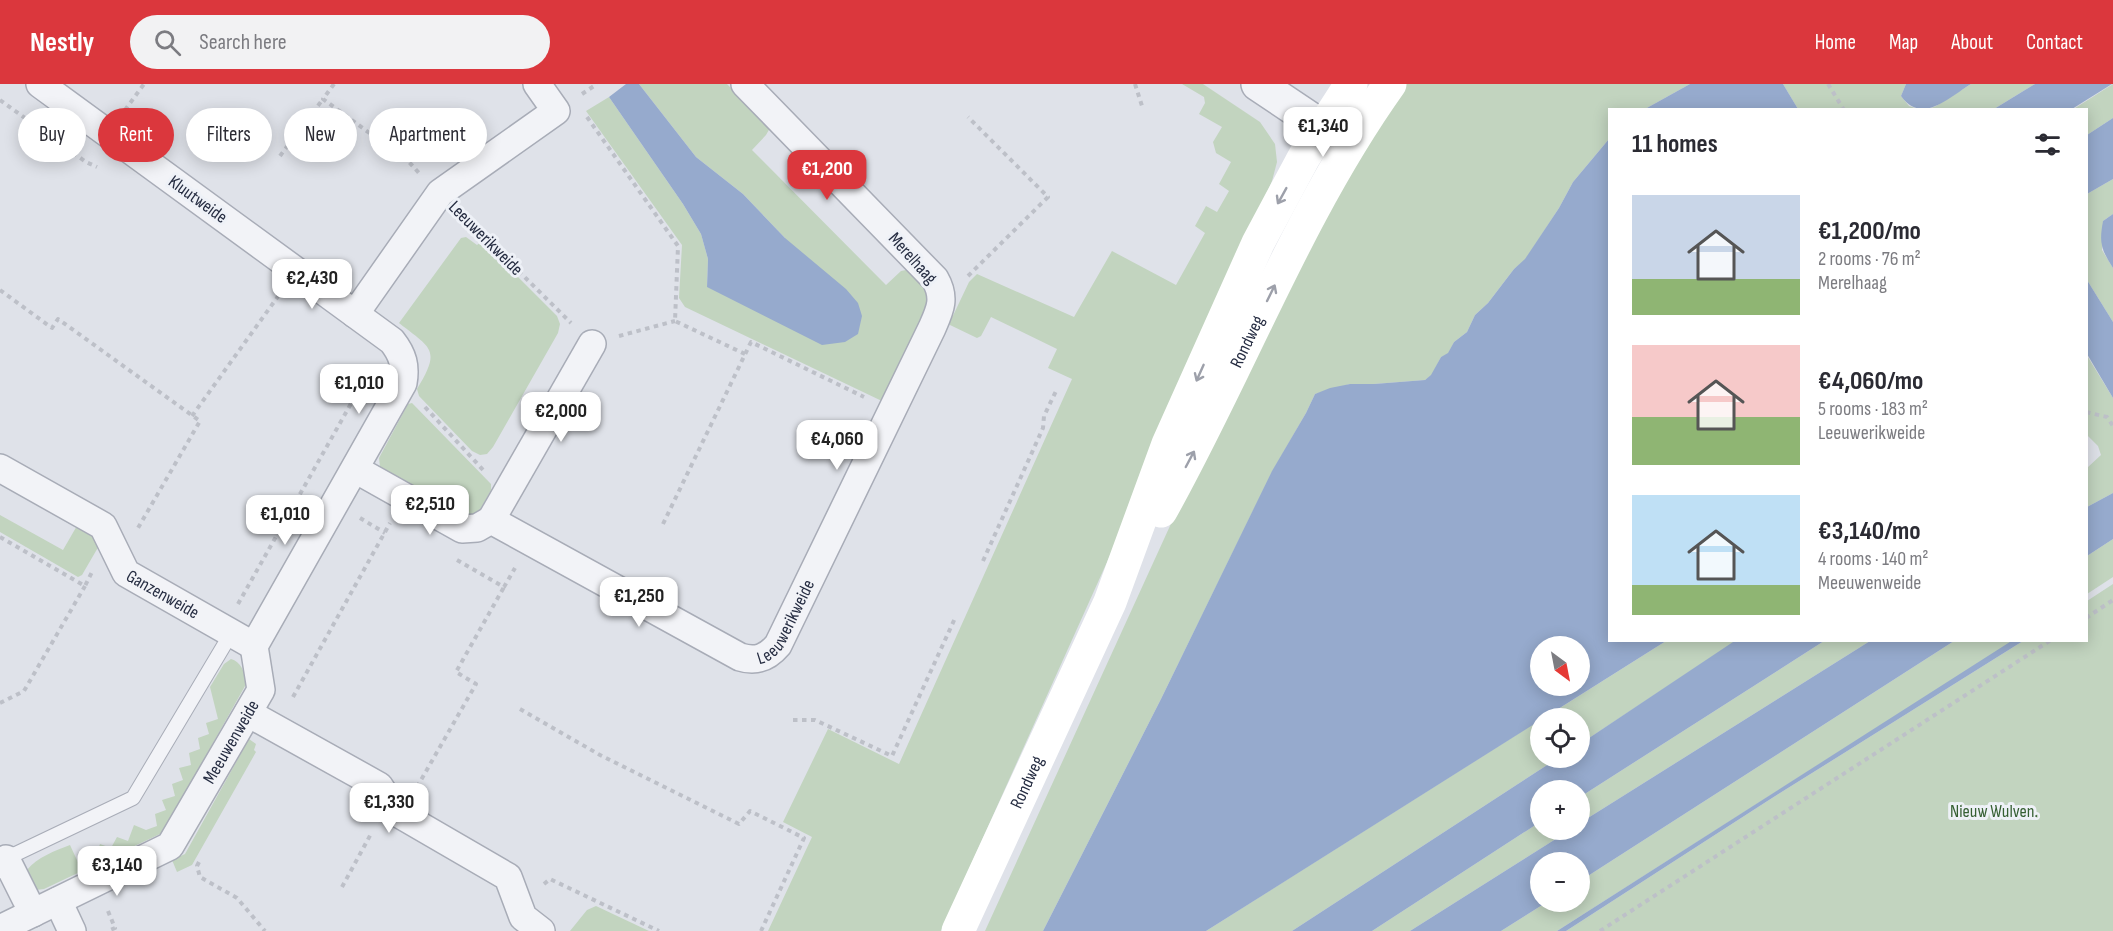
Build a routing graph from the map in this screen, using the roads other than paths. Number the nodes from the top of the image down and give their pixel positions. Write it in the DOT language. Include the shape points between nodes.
graph roads {
  1 [pos="537,84"];
  2 [pos="745,84"];
  3 [pos="1258,84"];
  4 [pos="1352,84"];
  5 [pos="1390,84"];
  6 [pos="49,86"];
  7 [pos="1322,128"];
  8 [pos="1351,146"];
  9 [pos="942,306"];
  10 [pos="355,314"];
  11 [pos="592,344"];
  12 [pos="0,468"];
  13 [pos="355,469"];
  14 [pos="491,520"];
  15 [pos="1110,602"];
  16 [pos="232,632"];
  17 [pos="254,646"];
  18 [pos="248,712"];
  19 [pos="3,860"];
  20 [pos="58,901"];
  21 [pos="20,923"];
  22 [pos="72,931"];
  23 [pos="541,931"];
  24 [pos="958,931"];
  1 -- 10 [label="street" via="556,111 440,193"];
  2 -- 9 [label="street, Merelhaag" via="935,279"];
  3 -- 7 [label="street"];
  4 -- 7 [label="main road, Rondweg"];
  5 -- 8 [label="main road, Rondweg"];
  6 -- 10 [label="street, Kluutweide"];
  7 -- 8 [label="street"];
  7 -- 15 [label="main road, Rondweg, one-way" via="1272,214 1238,287 1168,444"];
  15 -- 8 [label="main road, Rondweg, one-way" via="1192,456 1293,248"];
  9 -- 14 [label="street, Leeuwerikweide" via="771,654 750,660 740,657"];
  10 -- 13 [label="street" via="392,341 404,360 405,371 404,383"];
  11 -- 14 [label="street"];
  12 -- 16 [label="street, Ganzenweide" via="103,526 126,573"];
  13 -- 14 [label="street" via="462,529 477,528"];
  13 -- 17 [label="street"];
  15 -- 24 [label="main road, Rondweg"];
  16 -- 17 [label="street, Ganzenweide"];
  16 -- 19 [label="lane" via="134,798"];
  17 -- 18 [label="street, Meeuwenweide" via="261,690"];
  18 -- 20 [label="street, Meeuwenweide" via="171,846"];
  18 -- 23 [label="street" via="379,786 395,808 508,877 523,917"];
  19 -- 21 [label="street"];
  20 -- 21 [label="street, Meeuwenweide"];
  20 -- 22 [label="street"];
}
